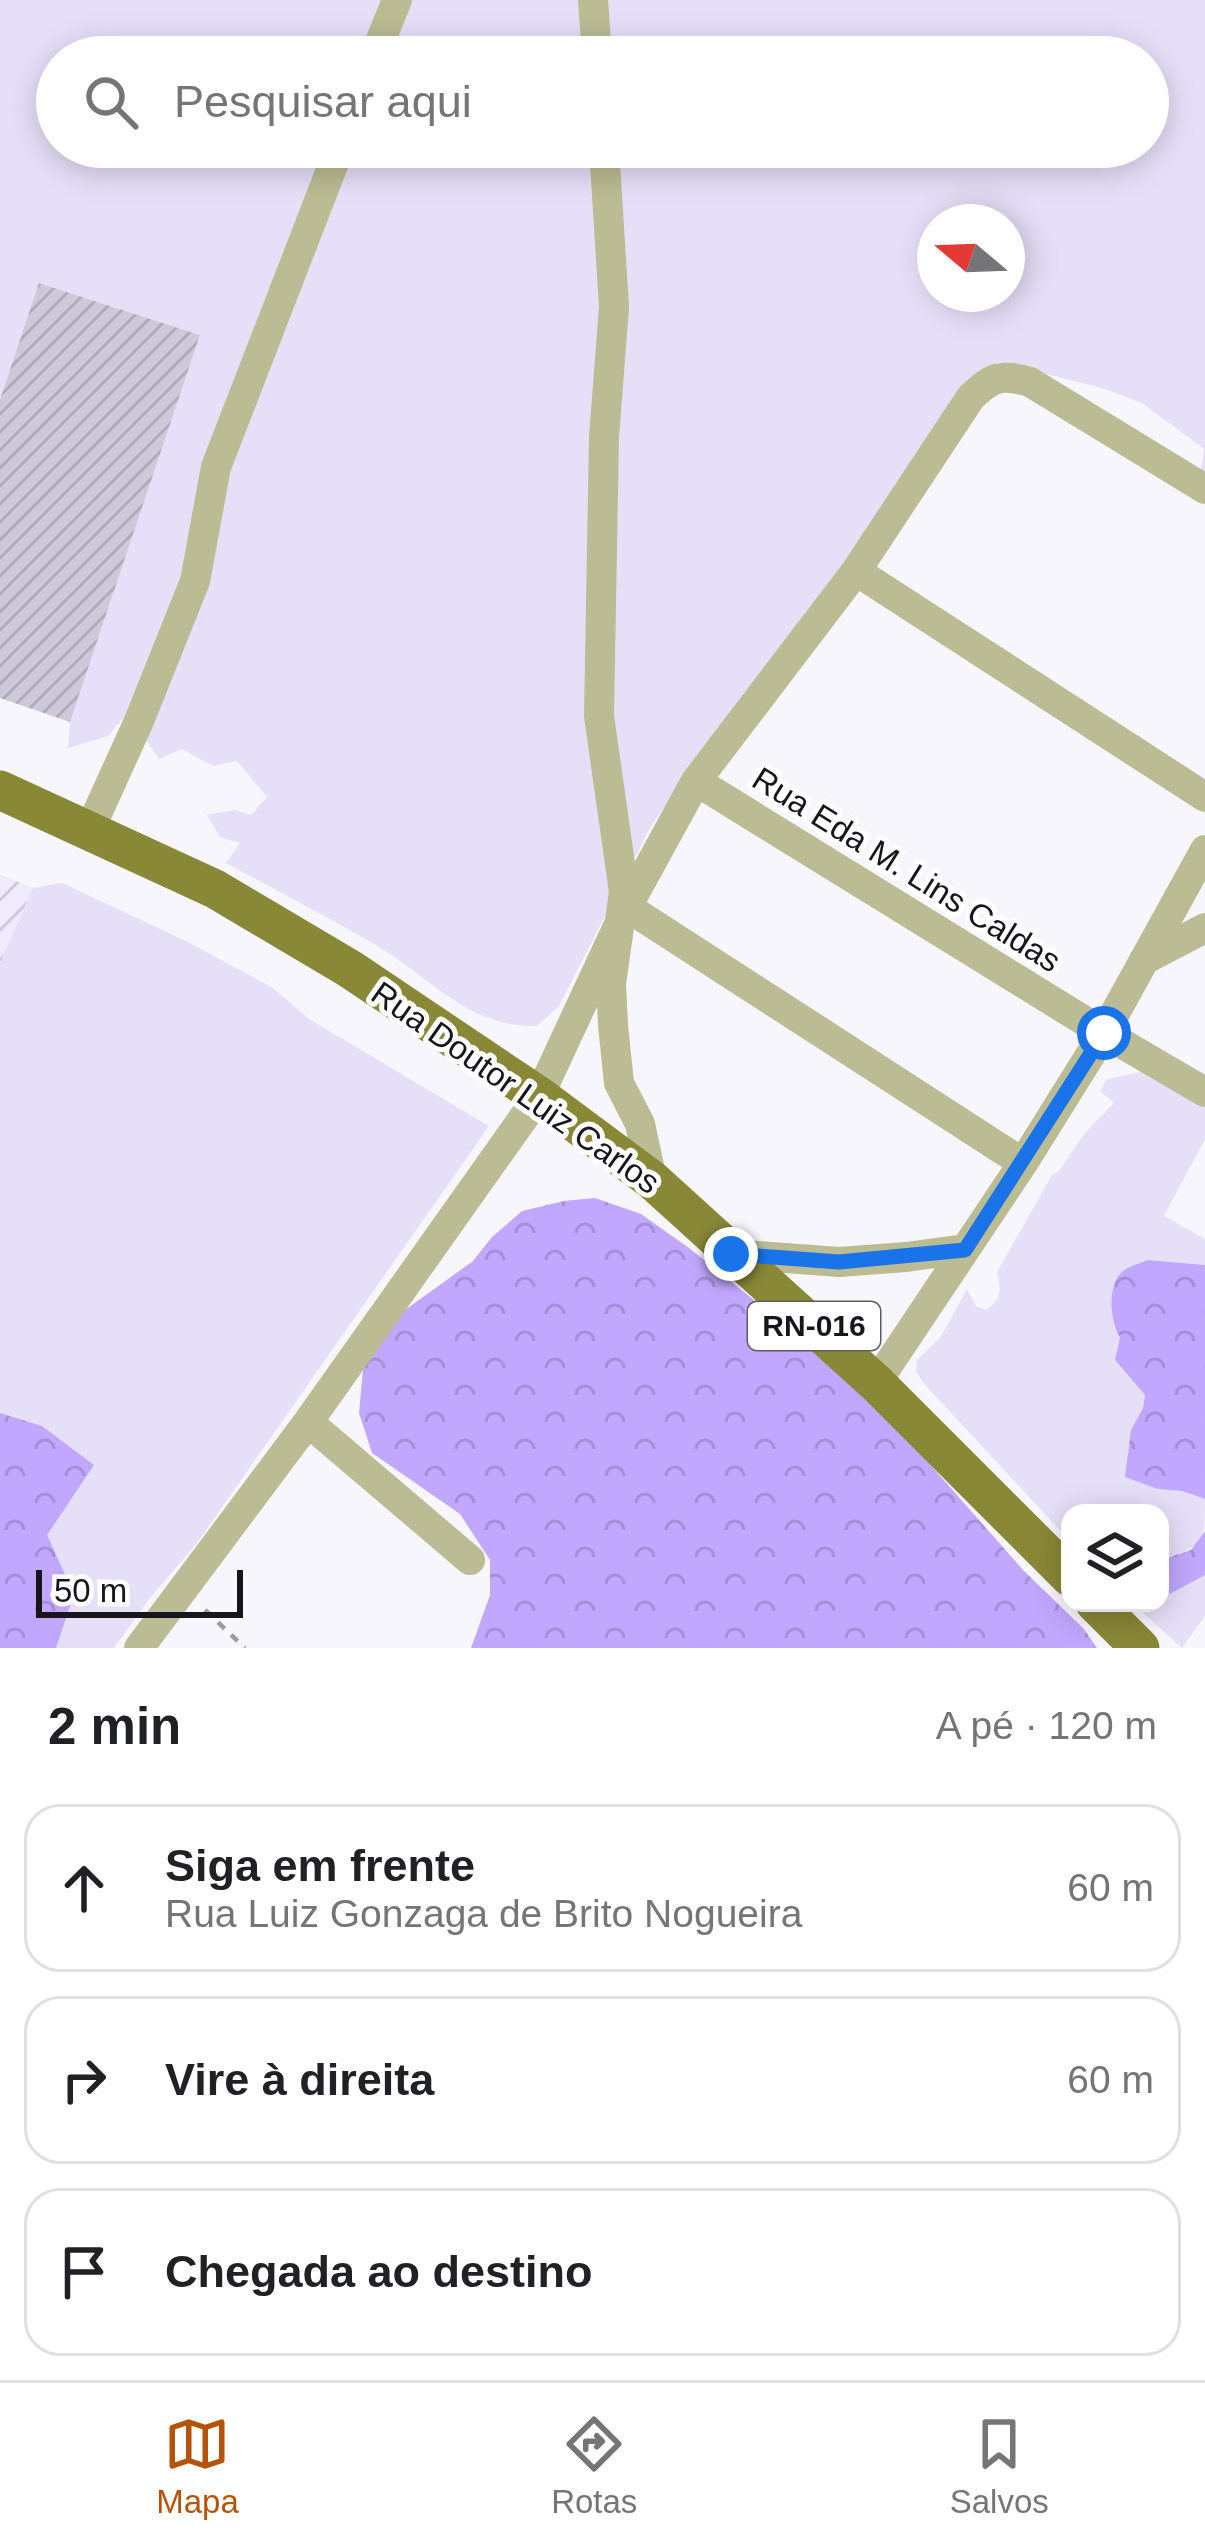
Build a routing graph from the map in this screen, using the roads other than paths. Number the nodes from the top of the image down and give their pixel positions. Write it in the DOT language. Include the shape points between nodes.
graph roads {
  1 [pos="397,0"];
  2 [pos="593,0"];
  3 [pos="382,36"];
  4 [pos="596,36"];
  5 [pos="332,168"];
  6 [pos="605,168"];
  7 [pos="1205,489"];
  8 [pos="856,571"];
  9 [pos="696,781"];
  10 [pos="0,790"];
  11 [pos="1205,796"];
  12 [pos="90,829"];
  13 [pos="1205,850"];
  14 [pos="623,916"];
  15 [pos="1205,928"];
  16 [pos="1144,960"];
  17 [pos="1104,1033"];
  18 [pos="1205,1092"];
  19 [pos="539,1096"];
  20 [pos="1023,1163"];
  21 [pos="652,1180"];
  22 [pos="965,1250"];
  23 [pos="731,1254"];
  24 [pos="876,1383"];
  25 [pos="308,1422"];
  26 [pos="470,1560"];
  27 [pos="1061,1568"];
  28 [pos="1104,1612"];
  29 [pos="140,1648"];
  30 [pos="1140,1648"];
  1 -- 3 [label="street"];
  2 -- 4 [label="street"];
  5 -- 12 [label="street" via="216,467 195,581"];
  6 -- 14 [label="street" via="614,307 599,716"];
  7 -- 8 [label="street" via="1006,375 971,397"];
  8 -- 9 [label="street"];
  8 -- 11 [label="street"];
  9 -- 14 [label="street"];
  9 -- 17 [label="street, Rua Eda M. Lins Caldas"];
  10 -- 12 [label="main road, Rua Doutor Luiz Carlos / RN-016"];
  12 -- 19 [label="main road, Rua Doutor Luiz Carlos / RN-016" via="215,889 350,969"];
  13 -- 16 [label="street"];
  14 -- 19 [label="street"];
  14 -- 20 [label="street"];
  14 -- 21 [label="street" via="611,984 619,1083 640,1124"];
  15 -- 16 [label="street"];
  16 -- 17 [label="street"];
  17 -- 18 [label="street, Rua Eda M. Lins Caldas"];
  17 -- 20 [label="street"];
  19 -- 21 [label="main road, Rua Doutor Luiz Carlos / RN-016"];
  19 -- 25 [label="street"];
  20 -- 22 [label="street"];
  21 -- 23 [label="main road, Rua Doutor Luiz Carlos / RN-016"];
  22 -- 23 [label="street" via="839,1262"];
  22 -- 24 [label="street"];
  23 -- 24 [label="main road, Rua Doutor Luiz Carlos / RN-016"];
  24 -- 27 [label="main road, Rua Doutor Luiz Carlos / RN-016"];
  25 -- 26 [label="street"];
  25 -- 29 [label="street"];
  28 -- 30 [label="main road"];
}
